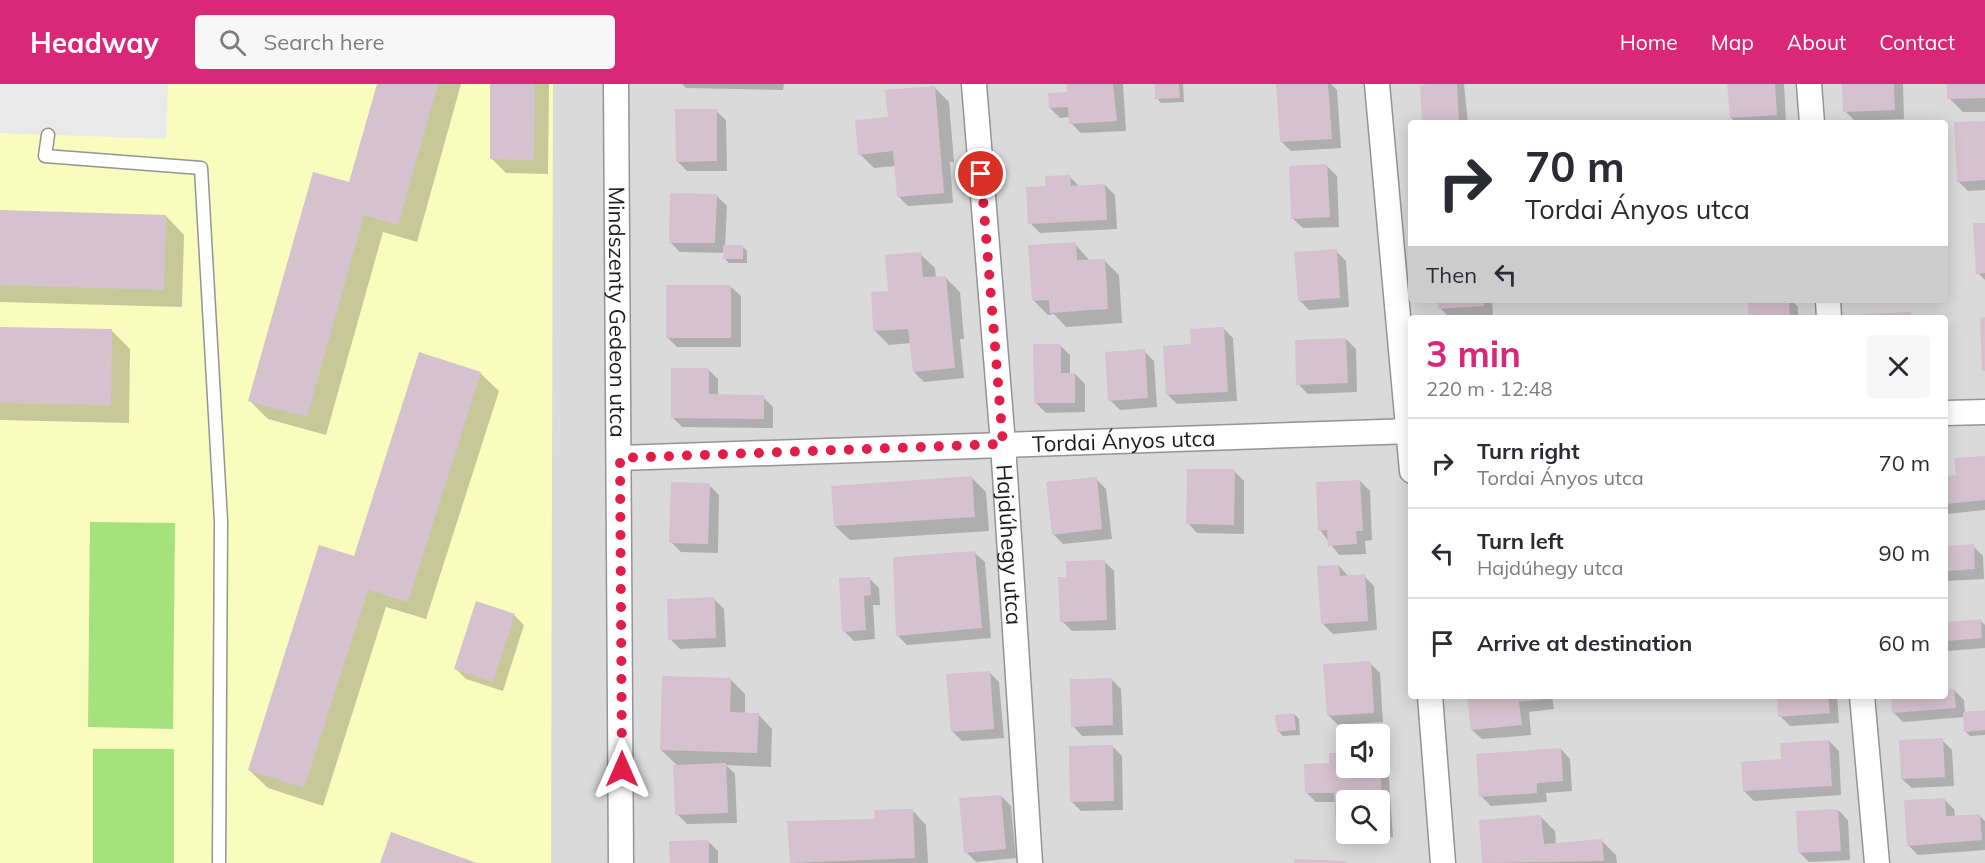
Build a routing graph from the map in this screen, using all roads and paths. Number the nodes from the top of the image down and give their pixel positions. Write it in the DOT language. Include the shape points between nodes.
graph roads {
  1 [pos="616,84"];
  2 [pos="974,84"];
  3 [pos="1377,84"];
  4 [pos="1809,84"];
  5 [pos="1812,120"];
  6 [pos="48,135"];
  7 [pos="1408,410"];
  8 [pos="1985,412"];
  9 [pos="1948,413"];
  10 [pos="1408,431"];
  11 [pos="1003,444"];
  12 [pos="620,458"];
  13 [pos="1430,699"];
  14 [pos="1862,699"];
  15 [pos="219,863"];
  16 [pos="621,863"];
  17 [pos="1030,863"];
  18 [pos="1443,863"];
  19 [pos="1877,863"];
  1 -- 12 [label="street, Mindszenty Gedeon utca"];
  2 -- 11 [label="street, Hajdúhegy utca"];
  3 -- 7 [label="street"];
  4 -- 5 [label="street"];
  6 -- 15 [label="lane" via="45,156 201,168 220,521"];
  8 -- 9 [label="street"];
  10 -- 11 [label="street, Tordai Ányos utca"];
  11 -- 12 [label="street, Tordai Ányos utca"];
  11 -- 17 [label="street, Hajdúhegy utca"];
  12 -- 16 [label="street, Mindszenty Gedeon utca"];
  13 -- 18 [label="street"];
  14 -- 19 [label="street"];
}
